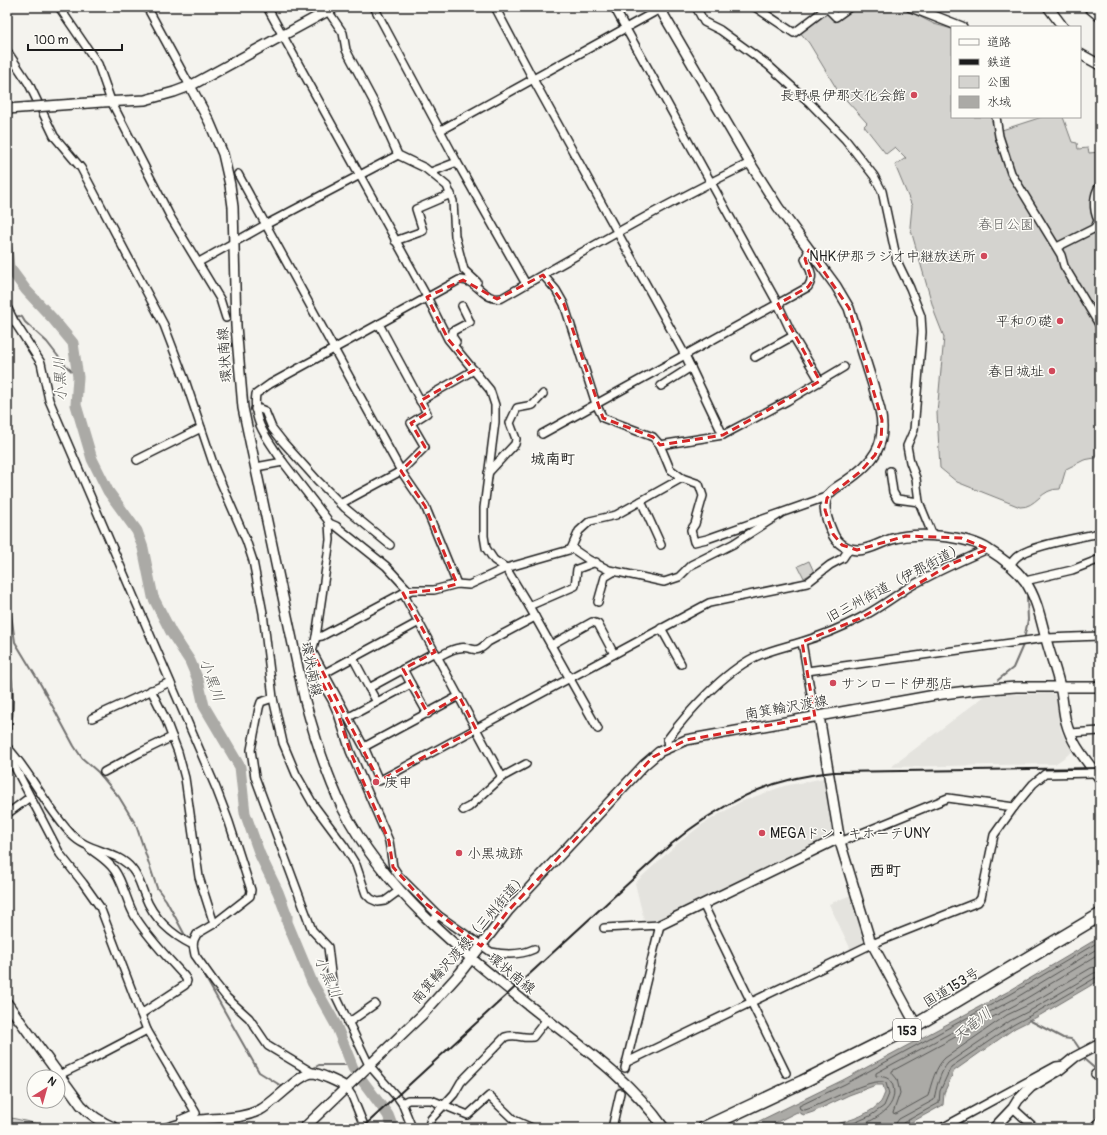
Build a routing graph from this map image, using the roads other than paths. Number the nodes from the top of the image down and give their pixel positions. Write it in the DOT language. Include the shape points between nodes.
graph roads {
  1 [pos="59,7"];
  2 [pos="146,7"];
  3 [pos="266,7"];
  4 [pos="374,7"];
  5 [pos="495,7"];
  6 [pos="614,7"];
  7 [pos="696,7"];
  8 [pos="755,7"];
  9 [pos="850,7"];
  10 [pos="911,7"];
  11 [pos="1048,7"];
  12 [pos="1087,7"];
  13 [pos="659,8"];
  14 [pos="827,8"];
  15 [pos="332,9"];
  16 [pos="1100,18"];
  17 [pos="959,26"];
  18 [pos="1062,26"];
  19 [pos="625,29"];
  20 [pos="282,35"];
  21 [pos="7,51"];
  22 [pos="1081,55"];
  23 [pos="1100,65"];
  24 [pos="533,79"];
  25 [pos="190,86"];
  26 [pos="107,102"];
  27 [pos="7,109"];
  28 [pos="996,118"];
  29 [pos="441,130"];
  30 [pos="398,155"];
  31 [pos="457,162"];
  32 [pos="750,163"];
  33 [pos="431,172"];
  34 [pos="238,174"];
  35 [pos="359,176"];
  36 [pos="710,182"];
  37 [pos="1100,185"];
  38 [pos="451,194"];
  39 [pos="265,225"];
  40 [pos="618,232"];
  41 [pos="395,241"];
  42 [pos="234,243"];
  43 [pos="1057,247"];
  44 [pos="809,250"];
  45 [pos="198,262"];
  46 [pos="543,274"];
  47 [pos="526,284"];
  48 [pos="483,292"];
  49 [pos="427,297"];
  50 [pos="778,304"];
  51 [pos="462,306"];
  52 [pos="7,307"];
  53 [pos="226,318"];
  54 [pos="379,324"];
  55 [pos="1100,326"];
  56 [pos="793,336"];
  57 [pos="333,349"];
  58 [pos="685,355"];
  59 [pos="755,357"];
  60 [pos="468,362"];
  61 [pos="691,367"];
  62 [pos="844,367"];
  63 [pos="474,370"];
  64 [pos="820,381"];
  65 [pos="661,386"];
  66 [pos="543,394"];
  67 [pos="420,401"];
  68 [pos="596,404"];
  69 [pos="255,409"];
  70 [pos="201,428"];
  71 [pos="542,434"];
  72 [pos="723,435"];
  73 [pos="660,445"];
  74 [pos="137,460"];
  75 [pos="283,462"];
  76 [pos="256,467"];
  77 [pos="401,471"];
  78 [pos="890,471"];
  79 [pos="488,474"];
  80 [pos="682,478"];
  81 [pos="827,498"];
  82 [pos="640,501"];
  83 [pos="919,502"];
  84 [pos="340,504"];
  85 [pos="780,514"];
  86 [pos="329,523"];
  87 [pos="1100,533"];
  88 [pos="933,536"];
  89 [pos="390,545"];
  90 [pos="661,545"];
  91 [pos="571,549"];
  92 [pos="849,549"];
  93 [pos="988,549"];
  94 [pos="1100,560"];
  95 [pos="596,562"];
  96 [pos="1010,566"];
  97 [pos="506,568"];
  98 [pos="615,571"];
  99 [pos="1025,581"];
  100 [pos="457,584"];
  101 [pos="406,592"];
  102 [pos="598,602"];
  103 [pos="529,606"];
  104 [pos="535,617"];
  105 [pos="419,622"];
  106 [pos="661,628"];
  107 [pos="316,636"];
  108 [pos="1100,636"];
  109 [pos="1046,638"];
  110 [pos="802,642"];
  111 [pos="551,644"];
  112 [pos="312,651"];
  113 [pos="614,654"];
  114 [pos="436,655"];
  115 [pos="353,658"];
  116 [pos="681,664"];
  117 [pos="403,669"];
  118 [pos="807,671"];
  119 [pos="325,673"];
  120 [pos="7,677"];
  121 [pos="569,678"];
  122 [pos="170,682"];
  123 [pos="411,684"];
  124 [pos="1060,687"];
  125 [pos="1100,687"];
  126 [pos="369,688"];
  127 [pos="150,690"];
  128 [pos="459,696"];
  129 [pos="273,698"];
  130 [pos="377,702"];
  131 [pos="428,714"];
  132 [pos="817,716"];
  133 [pos="92,718"];
  134 [pos="349,718"];
  135 [pos="7,729"];
  136 [pos="476,729"];
  137 [pos="598,729"];
  138 [pos="1100,731"];
  139 [pos="1070,733"];
  140 [pos="172,736"];
  141 [pos="7,747"];
  142 [pos="364,747"];
  143 [pos="668,747"];
  144 [pos="7,752"];
  145 [pos="526,764"];
  146 [pos="104,772"];
  147 [pos="1098,776"];
  148 [pos="502,777"];
  149 [pos="30,797"];
  150 [pos="1014,807"];
  151 [pos="463,810"];
  152 [pos="7,814"];
  153 [pos="840,840"];
  154 [pos="85,845"];
  155 [pos="400,890"];
  156 [pos="703,904"];
  157 [pos="438,915"];
  158 [pos="1100,915"];
  159 [pos="214,924"];
  160 [pos="431,924"];
  161 [pos="660,925"];
  162 [pos="604,928"];
  163 [pos="872,944"];
  164 [pos="193,945"];
  165 [pos="481,946"];
  166 [pos="534,949"];
  167 [pos="471,959"];
  168 [pos="7,1002"];
  169 [pos="752,1002"];
  170 [pos="375,1004"];
  171 [pos="141,1014"];
  172 [pos="547,1019"];
  173 [pos="348,1023"];
  174 [pos="916,1025"];
  175 [pos="147,1030"];
  176 [pos="1100,1044"];
  177 [pos="1065,1065"];
  178 [pos="368,1066"];
  179 [pos="55,1069"];
  180 [pos="66,1072"];
  181 [pos="313,1073"];
  182 [pos="786,1073"];
  183 [pos="66,1085"];
  184 [pos="348,1086"];
  185 [pos="620,1093"];
  186 [pos="398,1099"];
  187 [pos="444,1106"];
  188 [pos="1013,1108"];
  189 [pos="1100,1121"];
  190 [pos="183,1124"];
  191 [pos="115,1128"];
  192 [pos="167,1128"];
  193 [pos="304,1128"];
  194 [pos="365,1128"];
  195 [pos="412,1128"];
  196 [pos="428,1128"];
  197 [pos="532,1128"];
  198 [pos="612,1128"];
  199 [pos="664,1128"];
  200 [pos="704,1128"];
  201 [pos="942,1128"];
  202 [pos="994,1128"];
  203 [pos="1035,1128"];
  204 [pos="1094,1128"];
  1 -- 26 [label="street" via="98,64"];
  2 -- 25 [label="street"];
  3 -- 20 [label="street"];
  4 -- 29 [label="street"];
  5 -- 24 [label="street"];
  6 -- 19 [label="street"];
  7 -- 83 [label="street" via="704,22 720,30 768,65 823,117 845,139 874,176 882,191 897,261 913,295 922,324 914,430 907,446 916,478"];
  8 -- 14 [label="street" via="794,33"];
  9 -- 14 [label="street" via="836,17"];
  10 -- 17 [label="street"];
  11 -- 18 [label="street"];
  12 -- 16 [label="street"];
  13 -- 19 [label="street"];
  13 -- 32 [label="street"];
  15 -- 20 [label="street"];
  15 -- 30 [label="street" via="343,33 346,50 377,108"];
  19 -- 24 [label="street"];
  19 -- 36 [label="street"];
  20 -- 25 [label="street"];
  20 -- 35 [label="street"];
  21 -- 70 [label="street" via="29,84 54,136 81,168 164,325"];
  22 -- 23 [label="street"];
  24 -- 29 [label="street"];
  24 -- 40 [label="street"];
  25 -- 26 [label="street" via="145,100"];
  25 -- 42 [label="street, 環状南線" via="223,154 230,185"];
  26 -- 27 [label="street, bridge"];
  26 -- 45 [label="street"];
  28 -- 43 [label="street" via="1011,173"];
  29 -- 31 [label="street"];
  30 -- 33 [label="street"];
  30 -- 35 [label="street"];
  31 -- 33 [label="street"];
  31 -- 47 [label="street"];
  32 -- 36 [label="street"];
  32 -- 44 [label="street"];
  33 -- 38 [label="street" via="447,186"];
  34 -- 39 [label="street"];
  35 -- 39 [label="street"];
  35 -- 41 [label="street"];
  36 -- 40 [label="street"];
  36 -- 50 [label="street"];
  37 -- 43 [label="street" via="1094,201 1094,213 1098,220 1096,226"];
  38 -- 41 [label="street" via="416,209 423,231"];
  38 -- 48 [label="street" via="455,236 464,270 481,286"];
  39 -- 42 [label="street"];
  39 -- 57 [label="street"];
  40 -- 46 [label="street"];
  40 -- 58 [label="street"];
  41 -- 49 [label="street"];
  42 -- 45 [label="street"];
  42 -- 76 [label="street, 環状南線" via="239,368 243,408"];
  43 -- 55 [label="street" via="1064,266"];
  44 -- 50 [label="street" via="805,259 812,281 808,287"];
  44 -- 81 [label="street" via="849,308 882,420 881,442 875,455 861,471 832,491"];
  45 -- 53 [label="street" via="220,299"];
  46 -- 47 [label="street"];
  46 -- 68 [label="street" via="564,304"];
  47 -- 48 [label="street" via="497,299"];
  48 -- 49 [label="street" via="468,281 458,280"];
  49 -- 54 [label="street"];
  49 -- 60 [label="street" via="448,338"];
  50 -- 56 [label="street"];
  50 -- 58 [label="street"];
  51 -- 60 [label="street" via="470,322 453,331 452,336 469,359"];
  52 -- 122 [label="street" via="41,364 51,407"];
  54 -- 57 [label="street"];
  54 -- 67 [label="street"];
  56 -- 59 [label="street"];
  56 -- 64 [label="street"];
  57 -- 69 [label="street" via="262,388 256,394"];
  57 -- 77 [label="street"];
  58 -- 61 [label="street"];
  58 -- 68 [label="street"];
  60 -- 63 [label="street"];
  61 -- 65 [label="street"];
  61 -- 72 [label="street"];
  62 -- 64 [label="street"];
  63 -- 67 [label="street"];
  63 -- 79 [label="street" via="490,390 495,405"];
  64 -- 72 [label="street"];
  66 -- 79 [label="street" via="533,405 517,408 510,423 516,439 515,444"];
  67 -- 77 [label="street" via="427,413 411,423 425,447"];
  68 -- 71 [label="street"];
  68 -- 73 [label="street" via="603,418 653,437"];
  69 -- 75 [label="street" via="261,429"];
  69 -- 84 [label="street" via="265,411 268,421 283,442"];
  70 -- 74 [label="street"];
  70 -- 129 [label="street" via="253,561 263,613"];
  72 -- 73 [label="street"];
  73 -- 80 [label="street" via="670,469"];
  75 -- 76 [label="street"];
  75 -- 86 [label="street"];
  76 -- 155 [label="street, 環状南線" via="305,701 318,749 354,828 379,866"];
  77 -- 84 [label="street"];
  77 -- 100 [label="street" via="425,506"];
  78 -- 83 [label="street" via="893,492 897,499"];
  79 -- 97 [label="street" via="484,508 486,548 494,560"];
  80 -- 82 [label="street"];
  80 -- 85 [label="street" via="699,484 703,496 691,530 694,542"];
  81 -- 85 [label="street"];
  81 -- 92 [label="street" via="826,510 833,534 837,541"];
  82 -- 90 [label="street"];
  82 -- 91 [label="street" via="616,515 590,521 579,531"];
  83 -- 88 [label="street"];
  84 -- 89 [label="street"];
  85 -- 98 [label="street" via="733,544 691,565 679,577 664,582"];
  86 -- 101 [label="street" via="386,566"];
  86 -- 107 [label="street" via="330,540"];
  87 -- 96 [label="street" via="1028,551 1018,556"];
  88 -- 92 [label="street" via="898,537 866,549"];
  88 -- 93 [label="street" via="961,538"];
  91 -- 95 [label="street"];
  91 -- 97 [label="street"];
  92 -- 106 [label="street" via="843,558 807,583 709,603"];
  93 -- 96 [label="street"];
  93 -- 110 [label="street, 旧三州街道（伊那街道）" via="951,564 861,618"];
  94 -- 99 [label="street" via="1072,570"];
  95 -- 98 [label="street"];
  95 -- 103 [label="street" via="577,569 575,586"];
  96 -- 99 [label="street"];
  97 -- 100 [label="street" via="469,585"];
  97 -- 103 [label="street"];
  98 -- 102 [label="street" via="605,577"];
  99 -- 109 [label="street" via="1033,596"];
  100 -- 101 [label="street" via="434,590"];
  101 -- 105 [label="street"];
  101 -- 107 [label="street" via="322,636"];
  103 -- 104 [label="street"];
  104 -- 111 [label="street"];
  104 -- 114 [label="street" via="488,642 483,648 477,650 463,647"];
  105 -- 114 [label="street"];
  105 -- 115 [label="street"];
  106 -- 113 [label="street"];
  106 -- 116 [label="street"];
  107 -- 112 [label="street"];
  108 -- 109 [label="street"];
  109 -- 118 [label="street"];
  109 -- 124 [label="street"];
  110 -- 118 [label="street"];
  110 -- 143 [label="street, 旧三州街道（伊那街道）" via="756,657 730,673 680,723 667,740"];
  111 -- 113 [label="street" via="592,622 598,624"];
  111 -- 121 [label="street"];
  112 -- 119 [label="street"];
  112 -- 157 [label="street" via="315,671 332,700 350,751 389,841 393,867"];
  113 -- 121 [label="street"];
  114 -- 117 [label="street"];
  114 -- 128 [label="street"];
  115 -- 119 [label="street"];
  115 -- 126 [label="street"];
  117 -- 123 [label="street"];
  117 -- 126 [label="street"];
  118 -- 132 [label="street"];
  119 -- 134 [label="street"];
  120 -- 135 [label="street" via="10,707"];
  121 -- 136 [label="street"];
  121 -- 137 [label="street"];
  122 -- 127 [label="street"];
  122 -- 159 [label="street" via="229,822 251,890 250,896"];
  123 -- 130 [label="street"];
  123 -- 131 [label="street"];
  124 -- 125 [label="street, 南箕輪沢渡線"];
  124 -- 132 [label="street, 南箕輪沢渡線" via="1023,686 975,690"];
  124 -- 139 [label="street"];
  126 -- 130 [label="street"];
  127 -- 133 [label="street"];
  127 -- 140 [label="street"];
  128 -- 131 [label="street"];
  128 -- 136 [label="street"];
  129 -- 155 [label="street" via="283,743 296,774 313,804 356,865 366,894 378,902 385,901"];
  129 -- 173 [label="street" via="261,702 259,708 251,750 255,778 312,930 328,947 333,990"];
  130 -- 134 [label="street"];
  131 -- 142 [label="street"];
  132 -- 143 [label="street, 南箕輪沢渡線" via="686,740"];
  132 -- 153 [label="street"];
  134 -- 142 [label="street"];
  136 -- 142 [label="street" via="379,781"];
  136 -- 148 [label="street"];
  138 -- 139 [label="street"];
  139 -- 147 [label="street" via="1078,750"];
  140 -- 146 [label="street"];
  140 -- 159 [label="street" via="185,778 199,877"];
  141 -- 154 [label="street" via="18,759 51,810 72,836"];
  143 -- 165 [label="street, 南箕輪沢渡線（三州街道）" via="653,756 635,775 508,911"];
  144 -- 149 [label="street"];
  145 -- 148 [label="street"];
  147 -- 150 [label="street" via="1045,774 1032,784"];
  148 -- 151 [label="street"];
  149 -- 152 [label="street"];
  149 -- 171 [label="street" via="60,854 100,906"];
  150 -- 153 [label="street" via="948,798"];
  150 -- 163 [label="street" via="994,835 978,902"];
  153 -- 156 [label="street"];
  153 -- 163 [label="street"];
  154 -- 164 [label="street" via="122,860 132,868 153,913 184,941"];
  154 -- 171 [label="street" via="111,866 136,918 187,981 185,985"];
  155 -- 160 [label="street, 環状南線"];
  156 -- 161 [label="street"];
  156 -- 169 [label="street"];
  157 -- 160 [label="street"];
  157 -- 165 [label="street"];
  158 -- 174 [label="highway, 国道153号 / 153"];
  159 -- 164 [label="street" via="197,934"];
  160 -- 167 [label="street, 環状南線"];
  161 -- 162 [label="street"];
  161 -- 169 [label="street" via="626,1065"];
  163 -- 169 [label="street"];
  163 -- 174 [label="street"];
  164 -- 181 [label="street" via="195,955 215,983 249,1018 268,1046"];
  165 -- 166 [label="street" via="501,954 525,953"];
  165 -- 167 [label="street, 南箕輪沢渡線（三州街道）"];
  167 -- 172 [label="street, 環状南線"];
  167 -- 178 [label="street, 南箕輪沢渡線（三州街道）" via="423,1014"];
  168 -- 179 [label="street"];
  169 -- 182 [label="street"];
  170 -- 173 [label="street"];
  171 -- 175 [label="street"];
  172 -- 187 [label="street" via="533,1037 525,1038 513,1034 505,1036 461,1082"];
  172 -- 199 [label="street, 環状南線" via="628,1086"];
  173 -- 178 [label="street"];
  174 -- 200 [label="highway, 国道153号 / 153"];
  175 -- 180 [label="street"];
  175 -- 190 [label="street" via="196,1113 182,1119"];
  176 -- 177 [label="street"];
  177 -- 188 [label="street" via="1031,1088"];
  177 -- 201 [label="street" via="1056,1066"];
  178 -- 184 [label="street, 南箕輪沢渡線（三州街道）"];
  178 -- 186 [label="street"];
  181 -- 184 [label="street"];
  181 -- 190 [label="street" via="305,1075 269,1104 253,1113 235,1118 198,1120"];
  183 -- 191 [label="street" via="90,1115"];
  184 -- 193 [label="street, 南箕輪沢渡線（三州街道）"];
  184 -- 194 [label="street"];
  185 -- 198 [label="street"];
  186 -- 187 [label="street" via="431,1100"];
  186 -- 195 [label="street"];
  187 -- 196 [label="street" via="431,1119"];
  187 -- 197 [label="street" via="468,1115 489,1096 514,1120"];
  188 -- 202 [label="street"];
  188 -- 203 [label="street"];
  189 -- 204 [label="street"];
  190 -- 192 [label="street"];
}
